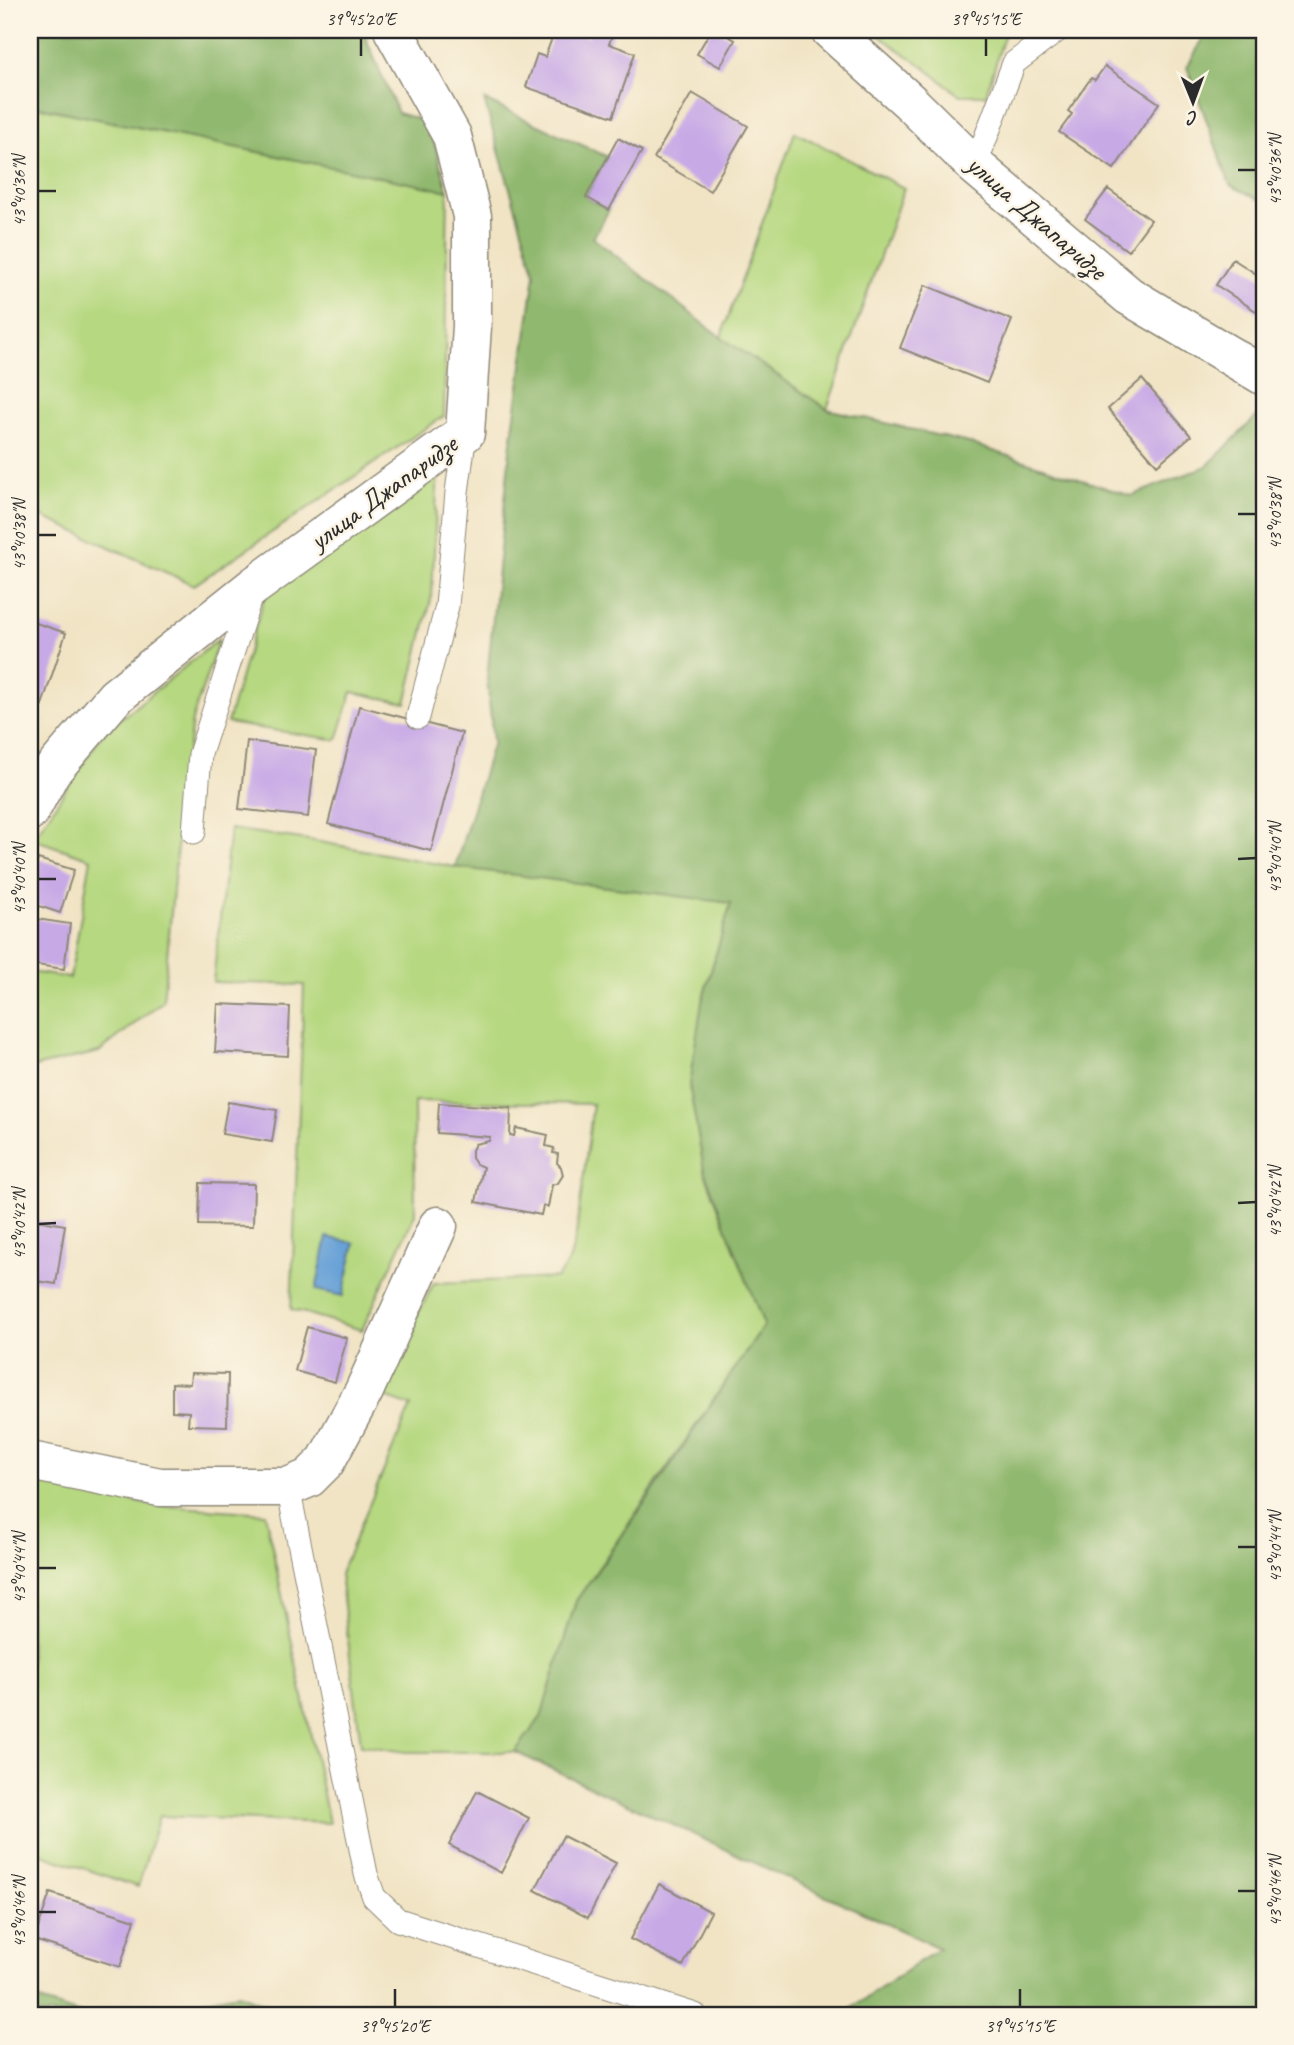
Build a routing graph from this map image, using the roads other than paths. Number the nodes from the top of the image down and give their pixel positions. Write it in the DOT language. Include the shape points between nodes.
graph roads {
  1 [pos="393,30"];
  2 [pos="830,30"];
  3 [pos="1058,30"];
  4 [pos="975,166"];
  5 [pos="1264,376"];
  6 [pos="465,433"];
  7 [pos="254,586"];
  8 [pos="418,718"];
  9 [pos="30,811"];
  10 [pos="194,832"];
  11 [pos="438,1226"];
  12 [pos="30,1461"];
  13 [pos="288,1487"];
  14 [pos="695,2015"];
  1 -- 6 [label="street, улица Джапаридзе" via="452,136 472,216 472,326"];
  2 -- 4 [label="street, улица Джапаридзе"];
  3 -- 4 [label="lane" via="1014,63"];
  4 -- 5 [label="street, улица Джапаридзе" via="1129,296"];
  6 -- 7 [label="street, улица Джапаридзе"];
  6 -- 8 [label="lane" via="447,606"];
  7 -- 9 [label="street, улица Джапаридзе" via="116,697 51,772"];
  7 -- 10 [label="lane" via="200,754"];
  11 -- 13 [label="street" via="364,1391 326,1461 309,1478"];
  12 -- 13 [label="street" via="160,1487"];
  13 -- 14 [label="lane" via="374,1897 398,1920"];
}
